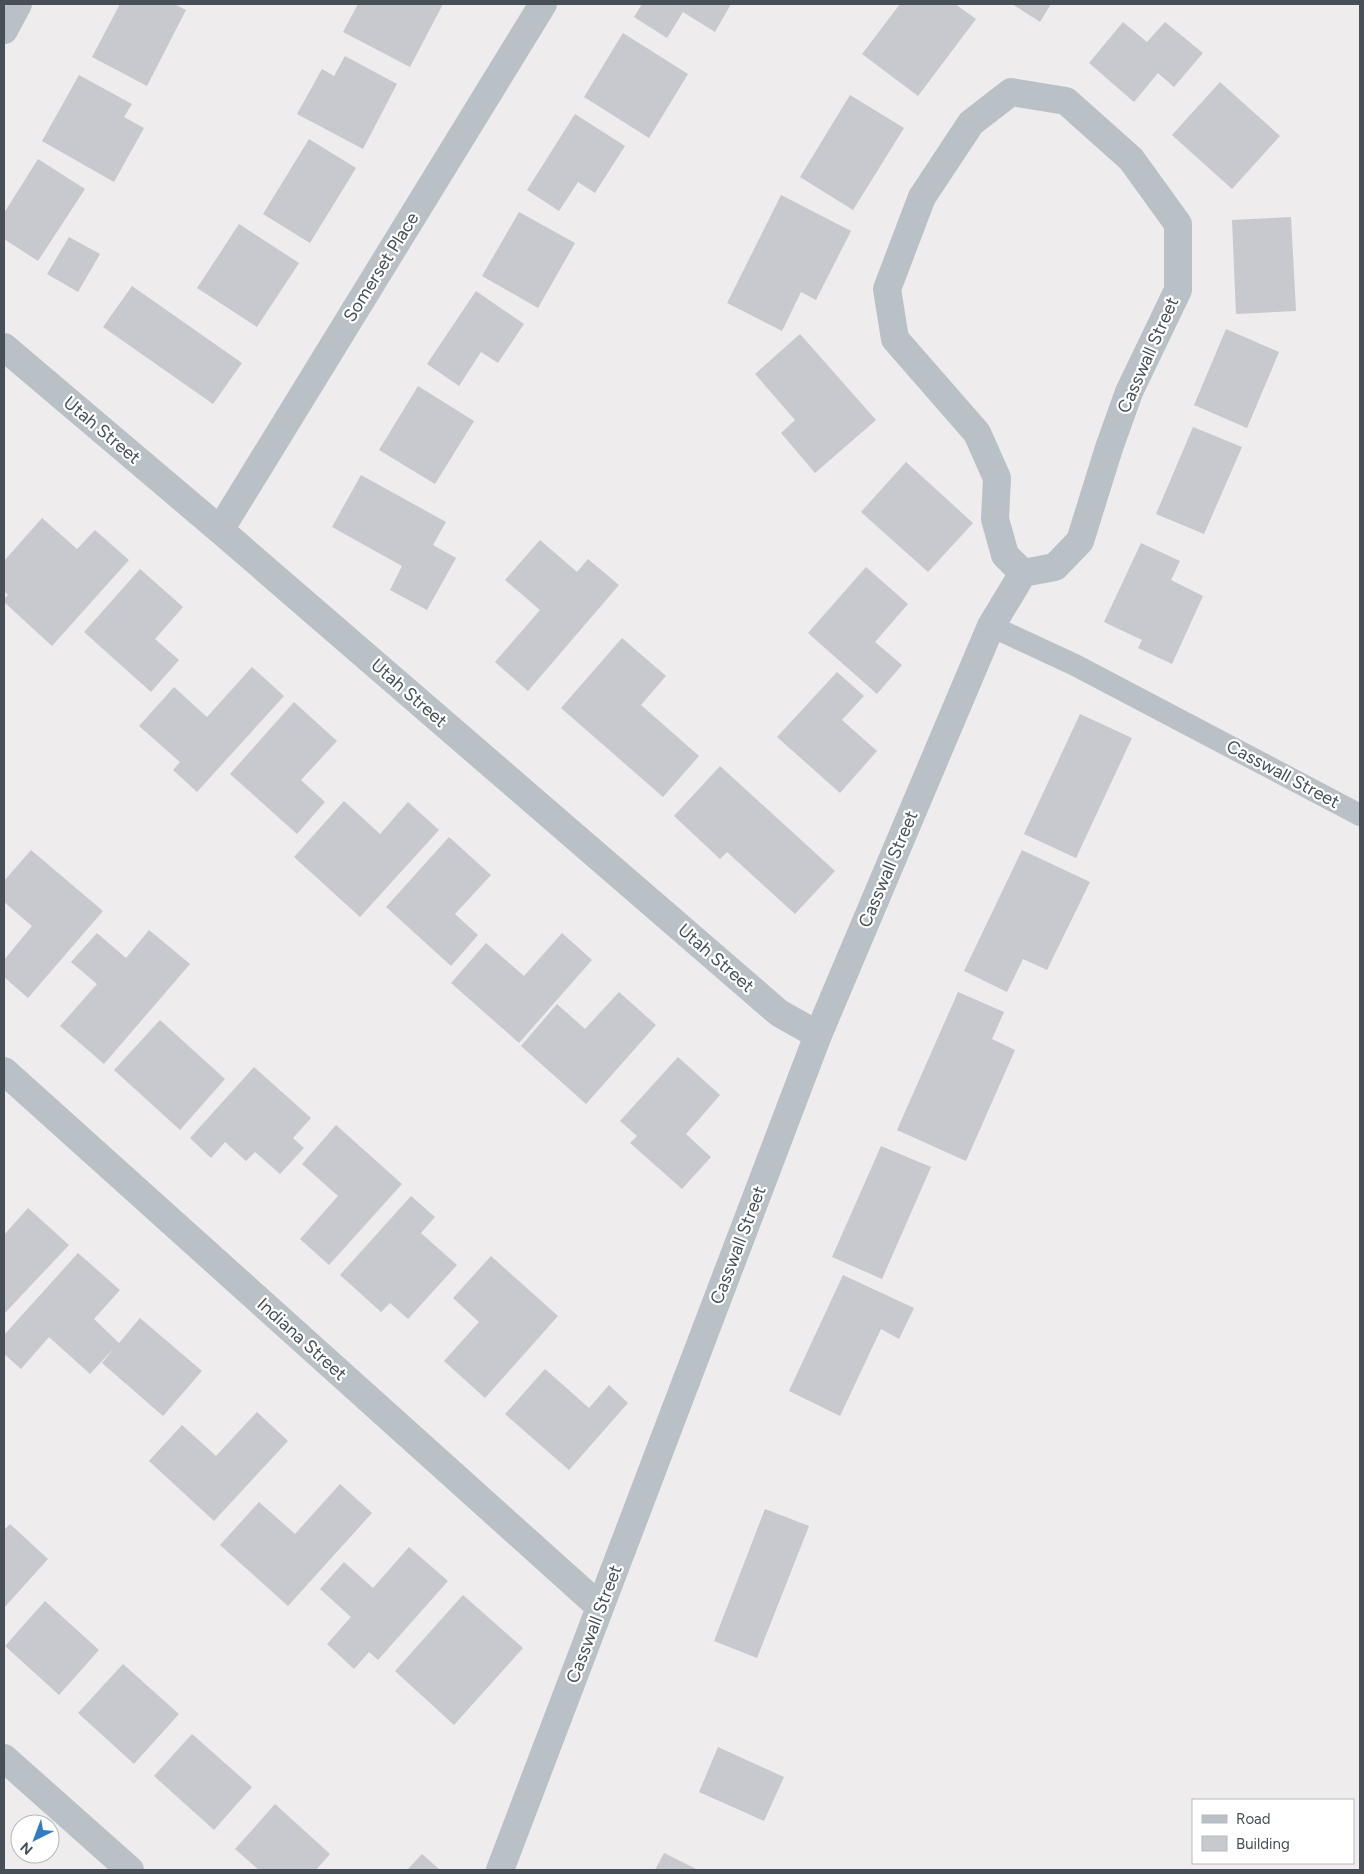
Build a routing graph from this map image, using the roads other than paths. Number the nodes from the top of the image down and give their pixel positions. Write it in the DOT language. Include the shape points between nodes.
graph roads {
  1 [pos="18,4"];
  2 [pos="543,4"];
  3 [pos="4,30"];
  4 [pos="4,347"];
  5 [pos="220,530"];
  6 [pos="1023,573"];
  7 [pos="991,626"];
  8 [pos="1360,815"];
  9 [pos="818,1035"];
  10 [pos="4,1071"];
  11 [pos="600,1607"];
  12 [pos="4,1758"];
  13 [pos="130,1870"];
  14 [pos="500,1870"];
  1 -- 3 [label="street"];
  2 -- 5 [label="street, Somerset Place"];
  4 -- 5 [label="street, Utah Street"];
  5 -- 9 [label="street, Utah Street" via="779,1013"];
  6 -- 6 [label="street, Casswall Street" via="1055,567 1080,541 1129,392 1178,290 1178,224 1131,159 1066,101 1011,92 971,123 922,197 886,289 895,339 978,433 997,478 995,520 1005,555"];
  6 -- 7 [label="street, Casswall Street"];
  7 -- 8 [label="lane, Casswall Street" via="1075,665"];
  7 -- 9 [label="street, Casswall Street"];
  9 -- 11 [label="street, Casswall Street"];
  10 -- 11 [label="street, Indiana Street"];
  11 -- 14 [label="street, Casswall Street"];
  12 -- 13 [label="street"];
}
